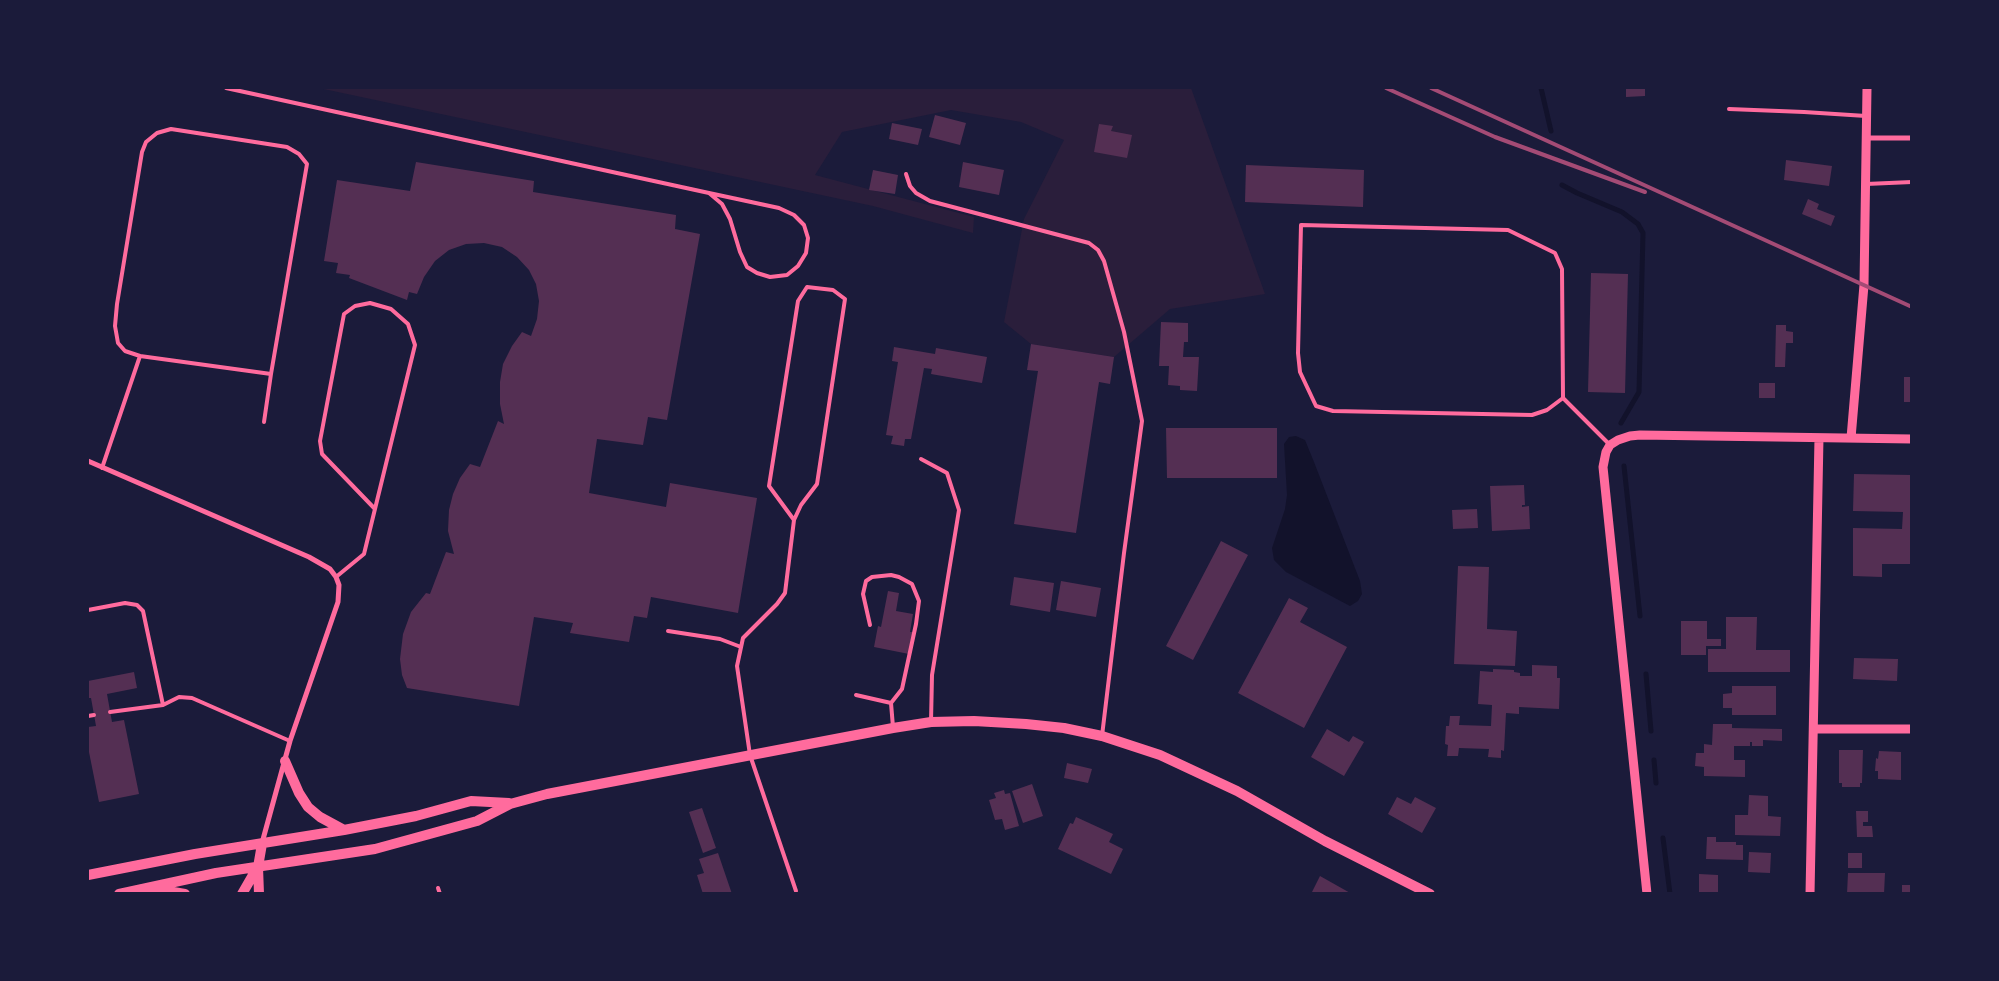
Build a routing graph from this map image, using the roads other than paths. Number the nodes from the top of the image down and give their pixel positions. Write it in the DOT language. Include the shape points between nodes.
graph roads {
  1 [pos="226,88"];
  2 [pos="1867,88"];
  3 [pos="1729,110"];
  4 [pos="1867,116"];
  5 [pos="1866,138"];
  6 [pos="1912,138"];
  7 [pos="906,174"];
  8 [pos="1912,182"];
  9 [pos="1866,184"];
  10 [pos="709,193"];
  11 [pos="140,356"];
  12 [pos="271,374"];
  13 [pos="1562,398"];
  14 [pos="264,422"];
  15 [pos="1819,438"];
  16 [pos="1851,438"];
  17 [pos="1912,439"];
  18 [pos="1610,445"];
  19 [pos="921,459"];
  20 [pos="88,461"];
  21 [pos="102,468"];
  22 [pos="375,509"];
  23 [pos="794,520"];
  24 [pos="336,577"];
  25 [pos="88,610"];
  26 [pos="870,625"];
  27 [pos="668,631"];
  28 [pos="741,647"];
  29 [pos="856,695"];
  30 [pos="891,703"];
  31 [pos="163,705"];
  32 [pos="110,712"];
  33 [pos="94,715"];
  34 [pos="88,716"];
  35 [pos="931,722"];
  36 [pos="893,728"];
  37 [pos="1815,728"];
  38 [pos="1912,730"];
  39 [pos="1102,736"];
  40 [pos="290,741"];
  41 [pos="750,755"];
  42 [pos="284,761"];
  43 [pos="510,804"];
  44 [pos="344,830"];
  45 [pos="262,844"];
  46 [pos="258,867"];
  47 [pos="88,875"];
  48 [pos="147,888"];
  49 [pos="438,888"];
  50 [pos="796,891"];
  51 [pos="119,894"];
  52 [pos="186,894"];
  53 [pos="242,894"];
  54 [pos="259,894"];
  55 [pos="440,894"];
  56 [pos="1430,894"];
  57 [pos="1647,894"];
  58 [pos="1810,894"];
  1 -- 10 [label="lane"];
  2 -- 4 [label="street"];
  3 -- 4 [label="lane"];
  4 -- 5 [label="street"];
  5 -- 6 [label="street"];
  5 -- 9 [label="street"];
  7 -- 39 [label="lane" via="916,193 930,201 1089,243 1104,260 1124,332 1142,421"];
  8 -- 9 [label="lane"];
  9 -- 16 [label="street" via="1864,285"];
  10 -- 10 [label="lane" via="722,204 747,267 770,277 787,275 798,266 806,253 808,238 804,225 794,215 779,208"];
  11 -- 12 [label="lane"];
  11 -- 12 [label="lane" via="125,351 118,343 115,313 142,152 146,142 157,133 171,129 287,147 307,164"];
  11 -- 21 [label="lane"];
  12 -- 14 [label="lane"];
  13 -- 13 [label="lane" via="1562,269 1555,253 1508,230 1300,225 1298,353 1300,372 1316,406 1333,411 1532,415 1547,410"];
  13 -- 18 [label="lane"];
  15 -- 16 [label="street"];
  15 -- 18 [label="street" via="1640,435 1623,438"];
  15 -- 37 [label="street"];
  16 -- 17 [label="street"];
  18 -- 57 [label="street" via="1603,467"];
  19 -- 35 [label="lane" via="947,473 959,510 932,675"];
  20 -- 21 [label="street"];
  21 -- 24 [label="street" via="309,557 330,569"];
  22 -- 22 [label="lane" via="415,345 408,324 392,309 370,303 355,306 344,314 320,441 322,454"];
  22 -- 24 [label="lane" via="364,554"];
  23 -- 23 [label="lane" via="817,484 845,299 833,290 807,287 798,301 769,486"];
  23 -- 28 [label="lane" via="785,593 743,638"];
  24 -- 40 [label="street" via="338,602"];
  25 -- 31 [label="lane" via="125,603 137,605 143,611"];
  26 -- 30 [label="lane" via="863,594 866,581 891,575 912,584 919,601 916,624 902,689"];
  27 -- 28 [label="lane" via="720,639"];
  28 -- 41 [label="lane" via="737,666"];
  29 -- 30 [label="lane"];
  30 -- 36 [label="lane"];
  31 -- 32 [label="lane"];
  31 -- 40 [label="lane" via="179,697 192,698"];
  33 -- 34 [label="lane"];
  35 -- 36 [label="main road"];
  35 -- 39 [label="main road" via="1026,724"];
  36 -- 41 [label="main road"];
  37 -- 38 [label="street"];
  37 -- 58 [label="street"];
  39 -- 56 [label="main road" via="1160,755 1237,791 1325,841"];
  40 -- 42 [label="street"];
  41 -- 43 [label="main road"];
  41 -- 50 [label="lane"];
  42 -- 44 [label="main road" via="308,807"];
  42 -- 45 [label="street"];
  43 -- 44 [label="main road" via="472,801"];
  43 -- 46 [label="main road" via="477,821 375,849"];
  44 -- 45 [label="main road"];
  45 -- 46 [label="main road"];
  45 -- 47 [label="main road"];
  46 -- 48 [label="main road"];
  46 -- 53 [label="main road"];
  46 -- 54 [label="main road"];
  48 -- 51 [label="main road"];
  48 -- 52 [label="main road"];
  49 -- 55 [label="lane"];
}
